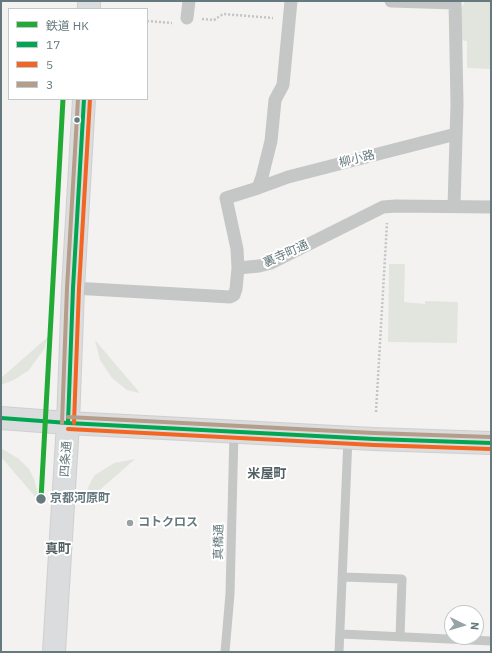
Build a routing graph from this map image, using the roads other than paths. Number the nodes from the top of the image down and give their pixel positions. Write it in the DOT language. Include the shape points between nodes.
graph roads {
  1 [pos="189,1"];
  2 [pos="292,1"];
  3 [pos="391,1"];
  4 [pos="455,2"];
  5 [pos="187,18"];
  6 [pos="84,100"];
  7 [pos="456,134"];
  8 [pos="258,188"];
  9 [pos="454,206"];
  10 [pos="491,207"];
  11 [pos="238,268"];
  12 [pos="73,288"];
  13 [pos="1,418"];
  14 [pos="68,423"];
  15 [pos="234,432"];
  16 [pos="348,438"];
  17 [pos="491,443"];
  18 [pos="343,577"];
  19 [pos="341,634"];
  20 [pos="400,637"];
  21 [pos="491,641"];
  22 [pos="54,652"];
  23 [pos="226,652"];
  24 [pos="339,652"];
  1 -- 5 [label="street"];
  2 -- 8 [label="street" via="284,85 275,100 271,141"];
  3 -- 4 [label="street"];
  4 -- 7 [label="street"];
  6 -- 12 [label="main road, 四条通"];
  7 -- 8 [label="street, 柳小路" via="288,177"];
  7 -- 9 [label="street"];
  8 -- 11 [label="street, 柳小路" via="226,198 237,249"];
  9 -- 10 [label="street, 裏寺町通"];
  9 -- 11 [label="street, 裏寺町通" via="377,209 271,263"];
  11 -- 12 [label="street" via="236,289 230,297"];
  12 -- 14 [label="main road, 四条通"];
  13 -- 14 [label="main road"];
  14 -- 15 [label="main road"];
  14 -- 22 [label="main road, 四条通"];
  15 -- 16 [label="main road"];
  15 -- 23 [label="lane, 真橋通"];
  16 -- 17 [label="main road"];
  16 -- 18 [label="lane"];
  18 -- 19 [label="lane"];
  18 -- 20 [label="lane" via="402,579"];
  19 -- 20 [label="lane"];
  19 -- 24 [label="lane"];
  20 -- 21 [label="lane"];
}
